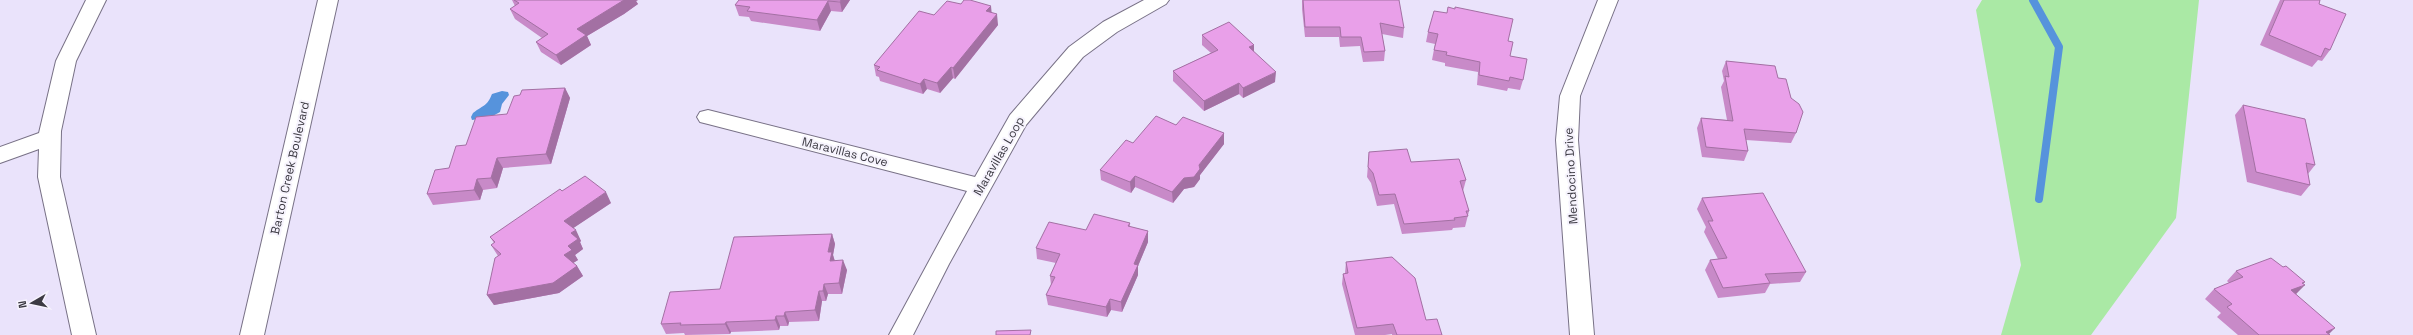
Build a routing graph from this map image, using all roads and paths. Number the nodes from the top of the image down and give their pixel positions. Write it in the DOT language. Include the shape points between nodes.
graph roads {
  1 [pos="96,0"];
  2 [pos="328,0"];
  3 [pos="1159,0"];
  4 [pos="1608,0"];
  5 [pos="708,117"];
  6 [pos="50,137"];
  7 [pos="0,155"];
  8 [pos="982,187"];
  9 [pos="84,335"];
  10 [pos="252,335"];
  11 [pos="902,335"];
  12 [pos="1582,335"];
  1 -- 6 [label="street" via="66,61"];
  2 -- 10 [label="street, Barton Creek Boulevard"];
  3 -- 8 [label="street, Maravillas Loop" via="1110,27 1076,52 1018,120"];
  4 -- 12 [label="street, Mendocino Drive" via="1570,96 1567,140"];
  5 -- 8 [label="street, Maravillas Cove"];
  6 -- 7 [label="street"];
  6 -- 9 [label="street" via="49,177"];
  8 -- 11 [label="street, Maravillas Loop" via="939,261"];
}
